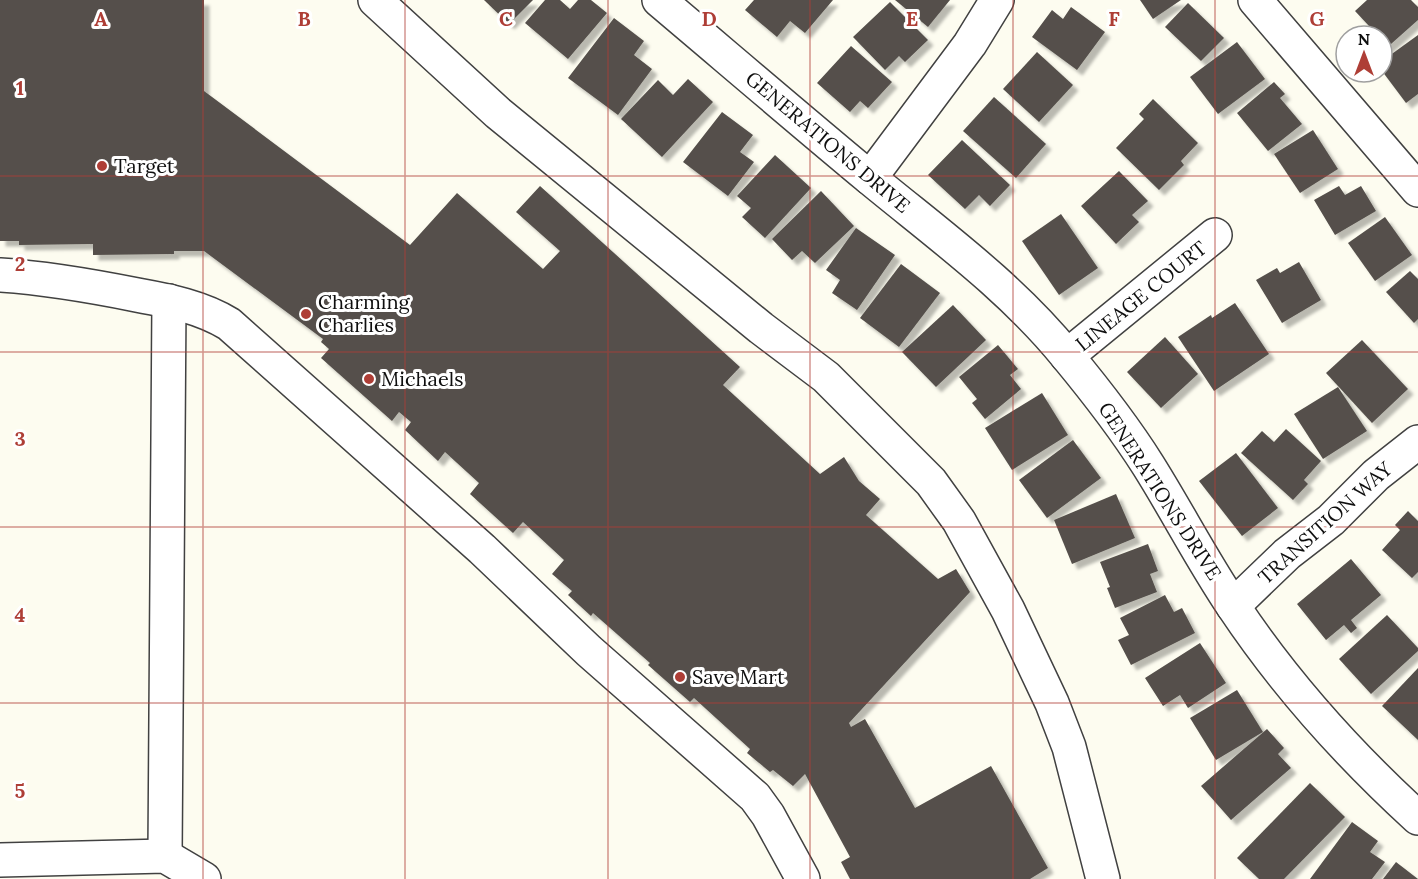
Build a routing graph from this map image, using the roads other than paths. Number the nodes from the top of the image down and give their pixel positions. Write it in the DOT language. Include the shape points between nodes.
graph roads {
  1 [pos="375,0"];
  2 [pos="659,0"];
  3 [pos="997,0"];
  4 [pos="1255,0"];
  5 [pos="870,178"];
  6 [pos="1418,190"];
  7 [pos="1215,235"];
  8 [pos="0,275"];
  9 [pos="169,301"];
  10 [pos="1067,356"];
  11 [pos="1418,442"];
  12 [pos="1233,606"];
  13 [pos="1418,818"];
  14 [pos="165,856"];
  15 [pos="0,860"];
  16 [pos="204,879"];
  17 [pos="803,879"];
  18 [pos="1103,879"];
  1 -- 18 [label="street" via="498,113 826,377 931,482 959,521 997,590 1052,703 1069,747"];
  2 -- 5 [label="street, GENERATIONS DRIVE"];
  3 -- 5 [label="street" via="970,44"];
  4 -- 6 [label="street"];
  5 -- 10 [label="street, GENERATIONS DRIVE" via="997,282"];
  7 -- 10 [label="street, LINEAGE COURT"];
  8 -- 9 [label="street"];
  9 -- 14 [label="street"];
  9 -- 17 [label="street" via="214,315 255,345 478,545 589,651 755,797"];
  10 -- 12 [label="street, GENERATIONS DRIVE" via="1148,464"];
  11 -- 12 [label="street, TRANSITION WAY" via="1287,554"];
  12 -- 13 [label="street, GENERATIONS DRIVE" via="1328,728"];
  14 -- 15 [label="street"];
  14 -- 16 [label="street"];
}
